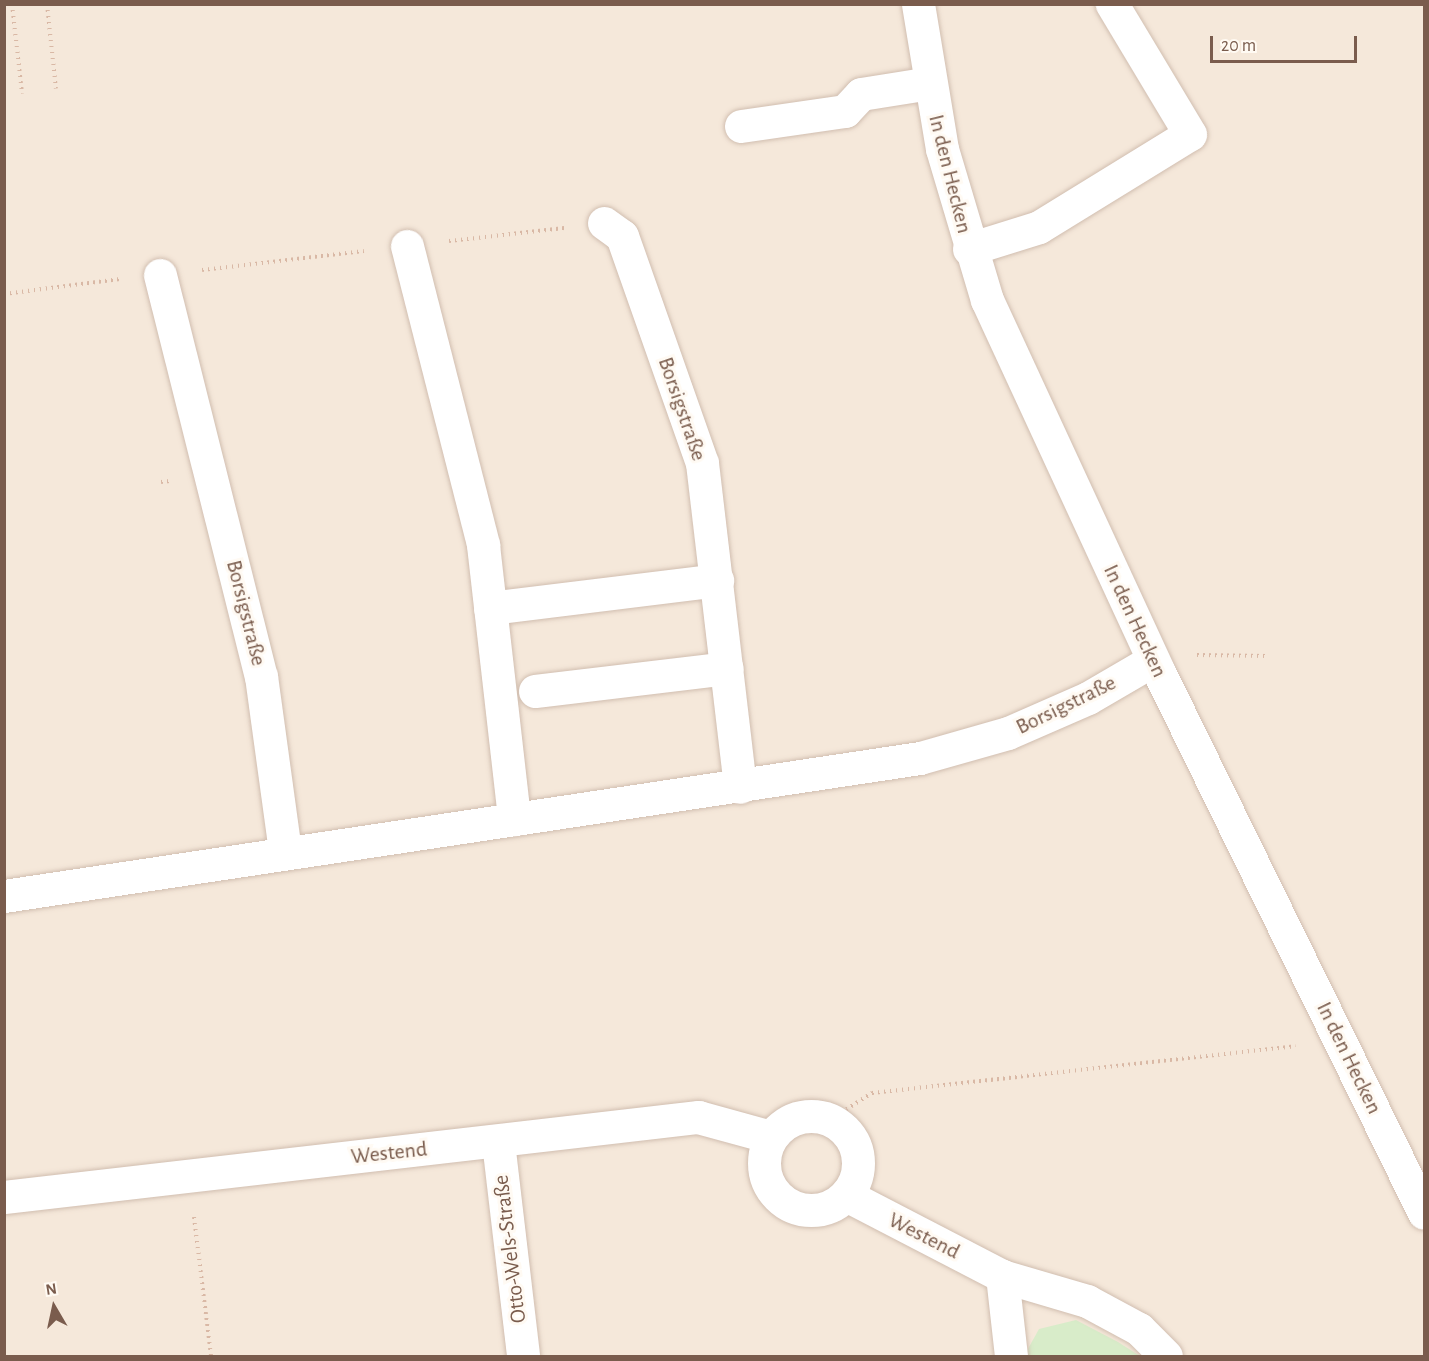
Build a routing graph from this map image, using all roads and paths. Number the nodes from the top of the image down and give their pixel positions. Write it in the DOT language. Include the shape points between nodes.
graph roads {
  1 [pos="12,4"];
  2 [pos="47,4"];
  3 [pos="918,4"];
  4 [pos="1112,4"];
  5 [pos="930,82"];
  6 [pos="56,89"];
  7 [pos="22,93"];
  8 [pos="741,126"];
  9 [pos="604,223"];
  10 [pos="407,246"];
  11 [pos="969,249"];
  12 [pos="160,275"];
  13 [pos="4,294"];
  14 [pos="717,580"];
  15 [pos="490,608"];
  16 [pos="1268,656"];
  17 [pos="1156,666"];
  18 [pos="727,668"];
  19 [pos="535,691"];
  20 [pos="740,787"];
  21 [pos="514,819"];
  22 [pos="285,851"];
  23 [pos="4,896"];
  24 [pos="1340,1041"];
  25 [pos="831,1119"];
  26 [pos="771,1137"];
  27 [pos="498,1142"];
  28 [pos="189,1174"];
  29 [pos="846,1195"];
  30 [pos="4,1197"];
  31 [pos="1425,1213"];
  32 [pos="1002,1276"];
  33 [pos="211,1356"];
  34 [pos="523,1356"];
  35 [pos="1011,1356"];
  36 [pos="1166,1356"];
  1 -- 7 [label="path"];
  2 -- 6 [label="path"];
  3 -- 5 [label="street, In den Hecken"];
  4 -- 11 [label="street" via="1190,135 1039,227"];
  5 -- 8 [label="street" via="861,94 845,111"];
  5 -- 11 [label="street, In den Hecken"];
  9 -- 10 [label="path"];
  9 -- 14 [label="street, Borsigstraße" via="622,236 702,463"];
  10 -- 12 [label="path"];
  10 -- 15 [label="street" via="483,545"];
  11 -- 17 [label="street, In den Hecken" via="987,300"];
  12 -- 13 [label="path"];
  12 -- 22 [label="street, Borsigstraße" via="261,676"];
  14 -- 15 [label="street"];
  14 -- 18 [label="street, Borsigstraße"];
  15 -- 21 [label="street"];
  16 -- 17 [label="path" via="1189,656"];
  17 -- 20 [label="street, Borsigstraße" via="968,746"];
  17 -- 24 [label="street, In den Hecken"];
  18 -- 19 [label="street"];
  18 -- 20 [label="street, Borsigstraße"];
  20 -- 21 [label="street, Borsigstraße"];
  21 -- 22 [label="street, Borsigstraße"];
  22 -- 23 [label="street, Borsigstraße"];
  24 -- 25 [label="path" via="872,1093"];
  24 -- 31 [label="street, In den Hecken"];
  25 -- 26 [label="street" via="808,1115 787,1121"];
  25 -- 29 [label="street" via="849,1133 858,1153 857,1175"];
  26 -- 27 [label="street, Westend" via="698,1116"];
  26 -- 29 [label="street" via="763,1159 767,1182 782,1200 803,1210 826,1208"];
  27 -- 28 [label="street, Westend"];
  27 -- 34 [label="street, Otto-Wels-Straße"];
  28 -- 30 [label="street, Westend"];
  28 -- 33 [label="path"];
  29 -- 32 [label="street, Westend"];
  32 -- 35 [label="street"];
  32 -- 36 [label="street, Westend" via="1087,1301 1139,1329"];
}
